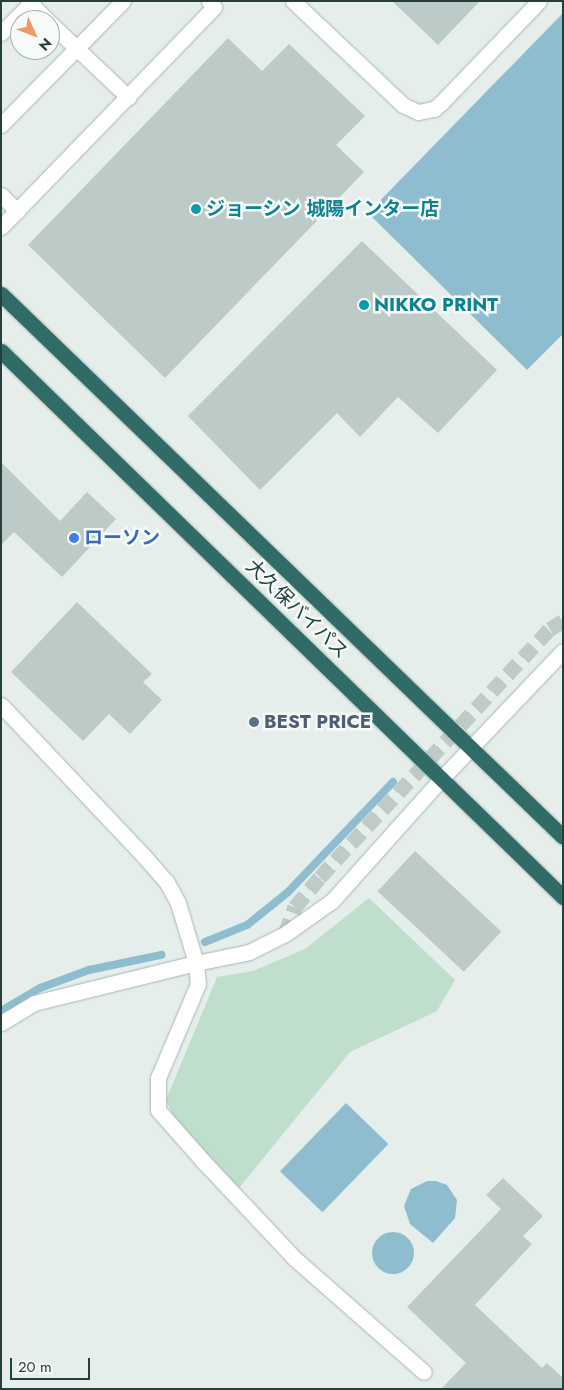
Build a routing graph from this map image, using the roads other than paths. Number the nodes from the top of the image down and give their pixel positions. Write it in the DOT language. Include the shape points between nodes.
graph roads {
  1 [pos="122,1"];
  2 [pos="209,1"];
  3 [pos="293,1"];
  4 [pos="539,1"];
  5 [pos="30,2"];
  6 [pos="1,33"];
  7 [pos="60,33"];
  8 [pos="76,48"];
  9 [pos="128,96"];
  10 [pos="1,125"];
  11 [pos="1,195"];
  12 [pos="17,211"];
  13 [pos="1,228"];
  14 [pos="1,294"];
  15 [pos="1,352"];
  16 [pos="563,651"];
  17 [pos="1,705"];
  18 [pos="472,748"];
  19 [pos="442,778"];
  20 [pos="563,837"];
  21 [pos="563,897"];
  22 [pos="196,963"];
  23 [pos="1,1023"];
  24 [pos="424,1372"];
  1 -- 8 [label="street"];
  2 -- 9 [label="street" via="214,7"];
  3 -- 4 [label="street" via="403,105 418,112 434,109"];
  5 -- 6 [label="street"];
  7 -- 8 [label="street"];
  8 -- 9 [label="street"];
  8 -- 10 [label="street"];
  9 -- 12 [label="street"];
  11 -- 12 [label="street"];
  12 -- 13 [label="street"];
  14 -- 18 [label="highway, 大久保バイパス"];
  15 -- 19 [label="highway, 大久保バイパス"];
  16 -- 18 [label="street"];
  17 -- 22 [label="street" via="166,881 178,903"];
  18 -- 19 [label="street"];
  18 -- 20 [label="highway, 大久保バイパス"];
  19 -- 21 [label="highway, 大久保バイパス"];
  19 -- 22 [label="street" via="332,900 285,934 249,952"];
  22 -- 23 [label="street" via="34,1003"];
  22 -- 24 [label="street" via="198,984 158,1078 158,1110 293,1257"];
}
